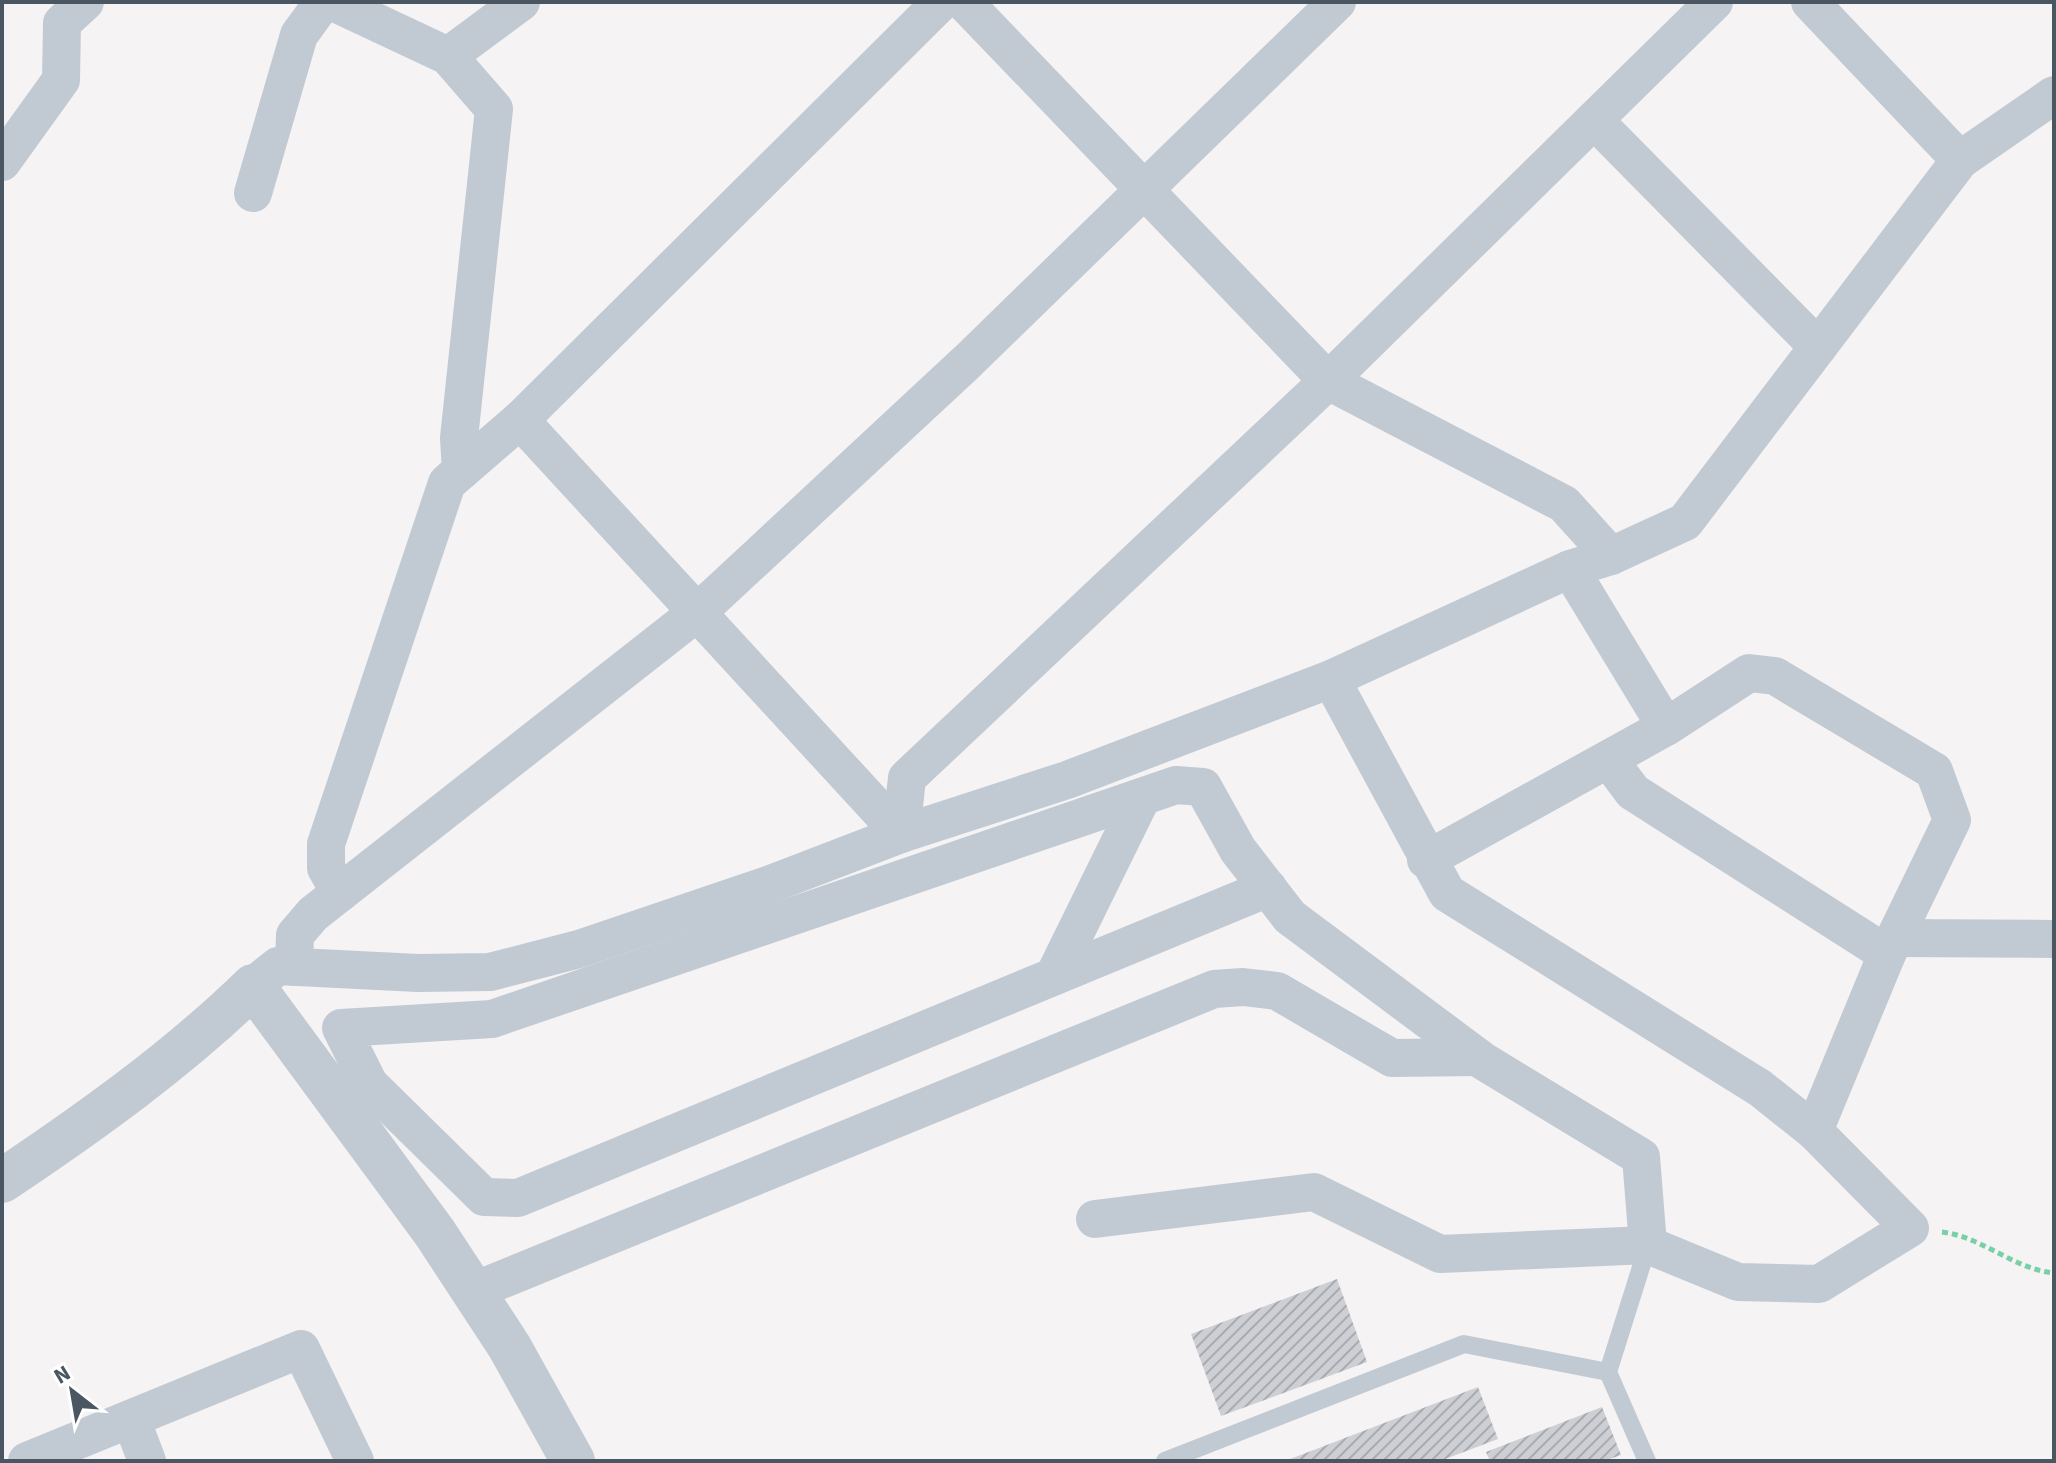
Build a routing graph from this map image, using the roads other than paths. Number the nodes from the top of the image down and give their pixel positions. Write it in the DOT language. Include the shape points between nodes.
graph roads {
  1 [pos="85,2"];
  2 [pos="323,2"];
  3 [pos="333,2"];
  4 [pos="521,2"];
  5 [pos="941,2"];
  6 [pos="964,2"];
  7 [pos="1337,2"];
  8 [pos="1714,2"];
  9 [pos="1810,2"];
  10 [pos="448,56"];
  11 [pos="2054,95"];
  12 [pos="1594,120"];
  13 [pos="1960,160"];
  14 [pos="2,162"];
  15 [pos="1143,188"];
  16 [pos="253,193"];
  17 [pos="1818,347"];
  18 [pos="1328,381"];
  19 [pos="520,420"];
  20 [pos="461,471"];
  21 [pos="1611,556"];
  22 [pos="1570,569"];
  23 [pos="699,611"];
  24 [pos="1331,679"];
  25 [pos="1666,727"];
  26 [pos="1609,760"];
  27 [pos="1142,797"];
  28 [pos="901,834"];
  29 [pos="842,857"];
  30 [pos="1426,860"];
  31 [pos="1268,888"];
  32 [pos="340,893"];
  33 [pos="854,895"];
  34 [pos="2054,939"];
  35 [pos="1891,946"];
  36 [pos="294,967"];
  37 [pos="1054,976"];
  38 [pos="253,986"];
  39 [pos="1477,1057"];
  40 [pos="355,1093"];
  41 [pos="1814,1131"];
  42 [pos="2,1181"];
  43 [pos="1095,1219"];
  44 [pos="1648,1245"];
  45 [pos="474,1291"];
  46 [pos="1608,1372"];
  47 [pos="131,1419"];
  48 [pos="27,1461"];
  49 [pos="147,1461"];
  50 [pos="355,1461"];
  51 [pos="573,1461"];
  52 [pos="1165,1461"];
  53 [pos="1647,1461"];
  1 -- 14 [label="street" via="62,23 61,80"];
  2 -- 16 [label="street" via="299,35"];
  3 -- 10 [label="street"];
  4 -- 10 [label="street"];
  5 -- 19 [label="street"];
  6 -- 15 [label="street"];
  7 -- 15 [label="street"];
  8 -- 12 [label="street"];
  9 -- 13 [label="street"];
  10 -- 20 [label="street" via="494,109 459,438"];
  11 -- 13 [label="street"];
  12 -- 17 [label="street"];
  12 -- 18 [label="street"];
  13 -- 17 [label="street"];
  15 -- 18 [label="street"];
  15 -- 23 [label="street" via="968,361"];
  17 -- 21 [label="street" via="1685,522"];
  18 -- 21 [label="street" via="1564,504"];
  18 -- 28 [label="street" via="907,778"];
  19 -- 20 [label="street"];
  19 -- 23 [label="street"];
  20 -- 32 [label="street" via="447,483 326,844 326,868"];
  21 -- 22 [label="street"];
  22 -- 24 [label="street"];
  22 -- 25 [label="street"];
  23 -- 28 [label="street"];
  23 -- 32 [label="street"];
  24 -- 28 [label="street" via="1067,780"];
  24 -- 30 [label="street"];
  25 -- 26 [label="street"];
  25 -- 35 [label="street" via="1749,673 1775,676 1934,771 1952,820"];
  26 -- 30 [label="street"];
  26 -- 35 [label="street" via="1633,792"];
  27 -- 31 [label="street" via="1176,785 1203,787 1238,850"];
  27 -- 33 [label="street"];
  27 -- 37 [label="street"];
  28 -- 29 [label="street"];
  29 -- 33 [label="street"];
  29 -- 36 [label="street" via="579,949 490,972"];
  30 -- 41 [label="street" via="1447,893 1760,1088"];
  31 -- 37 [label="street"];
  31 -- 39 [label="street" via="1290,917"];
  32 -- 36 [label="street" via="295,935"];
  33 -- 40 [label="street" via="492,1019 341,1028"];
  34 -- 35 [label="street"];
  35 -- 41 [label="street"];
  36 -- 38 [label="street" via="278,966"];
  37 -- 40 [label="street" via="518,1198 484,1197"];
  38 -- 40 [label="street"];
  38 -- 42 [label="street" via="99,1116"];
  39 -- 44 [label="street" via="1641,1157"];
  39 -- 45 [label="street" via="1392,1058 1277,991 1214,989"];
  40 -- 45 [label="street"];
  41 -- 44 [label="street" via="1910,1228 1819,1284 1738,1282"];
  43 -- 44 [label="street" via="1314,1192 1440,1254"];
  44 -- 46 [label="lane"];
  45 -- 51 [label="street"];
  46 -- 52 [label="lane" via="1464,1344"];
  46 -- 53 [label="lane"];
  47 -- 48 [label="street"];
  47 -- 49 [label="street"];
  47 -- 50 [label="street" via="301,1349"];
}
